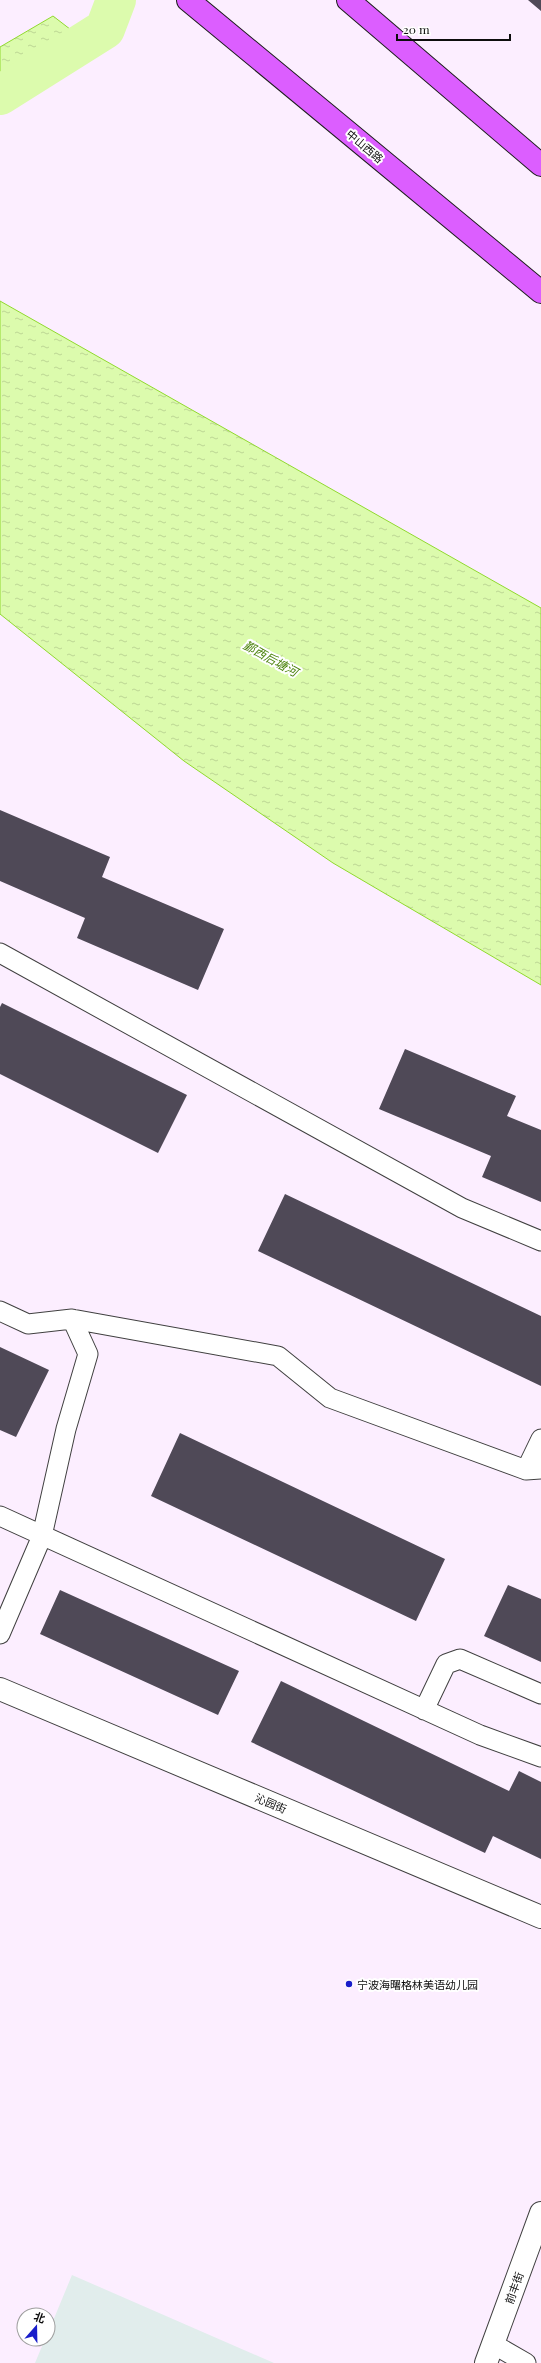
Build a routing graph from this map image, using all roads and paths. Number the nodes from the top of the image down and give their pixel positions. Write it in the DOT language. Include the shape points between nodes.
graph roads {
  1 [pos="348,0"];
  2 [pos="194,5"];
  3 [pos="541,165"];
  4 [pos="541,292"];
  5 [pos="0,953"];
  6 [pos="541,1241"];
  7 [pos="0,1311"];
  8 [pos="72,1319"];
  9 [pos="541,1439"];
  10 [pos="534,1469"];
  11 [pos="0,1516"];
  12 [pos="42,1536"];
  13 [pos="0,1634"];
  14 [pos="0,1689"];
  15 [pos="541,1694"];
  16 [pos="424,1710"];
  17 [pos="541,1757"];
  18 [pos="541,1917"];
  19 [pos="541,2213"];
  20 [pos="490,2353"];
  21 [pos="526,2363"];
  1 -- 3 [label="main road"];
  2 -- 4 [label="main road, 中山西路"];
  5 -- 6 [label="lane" via="462,1208"];
  7 -- 8 [label="lane" via="28,1324"];
  8 -- 10 [label="lane" via="278,1356 330,1398"];
  8 -- 12 [label="lane" via="88,1354 66,1429"];
  9 -- 10 [label="lane"];
  11 -- 12 [label="lane"];
  12 -- 13 [label="lane"];
  12 -- 16 [label="lane"];
  14 -- 18 [label="street, 沁园街"];
  15 -- 16 [label="lane" via="460,1659 446,1664"];
  16 -- 17 [label="lane" via="480,1736"];
  19 -- 20 [label="street, 前丰街"];
  20 -- 21 [label="lane"];
}
